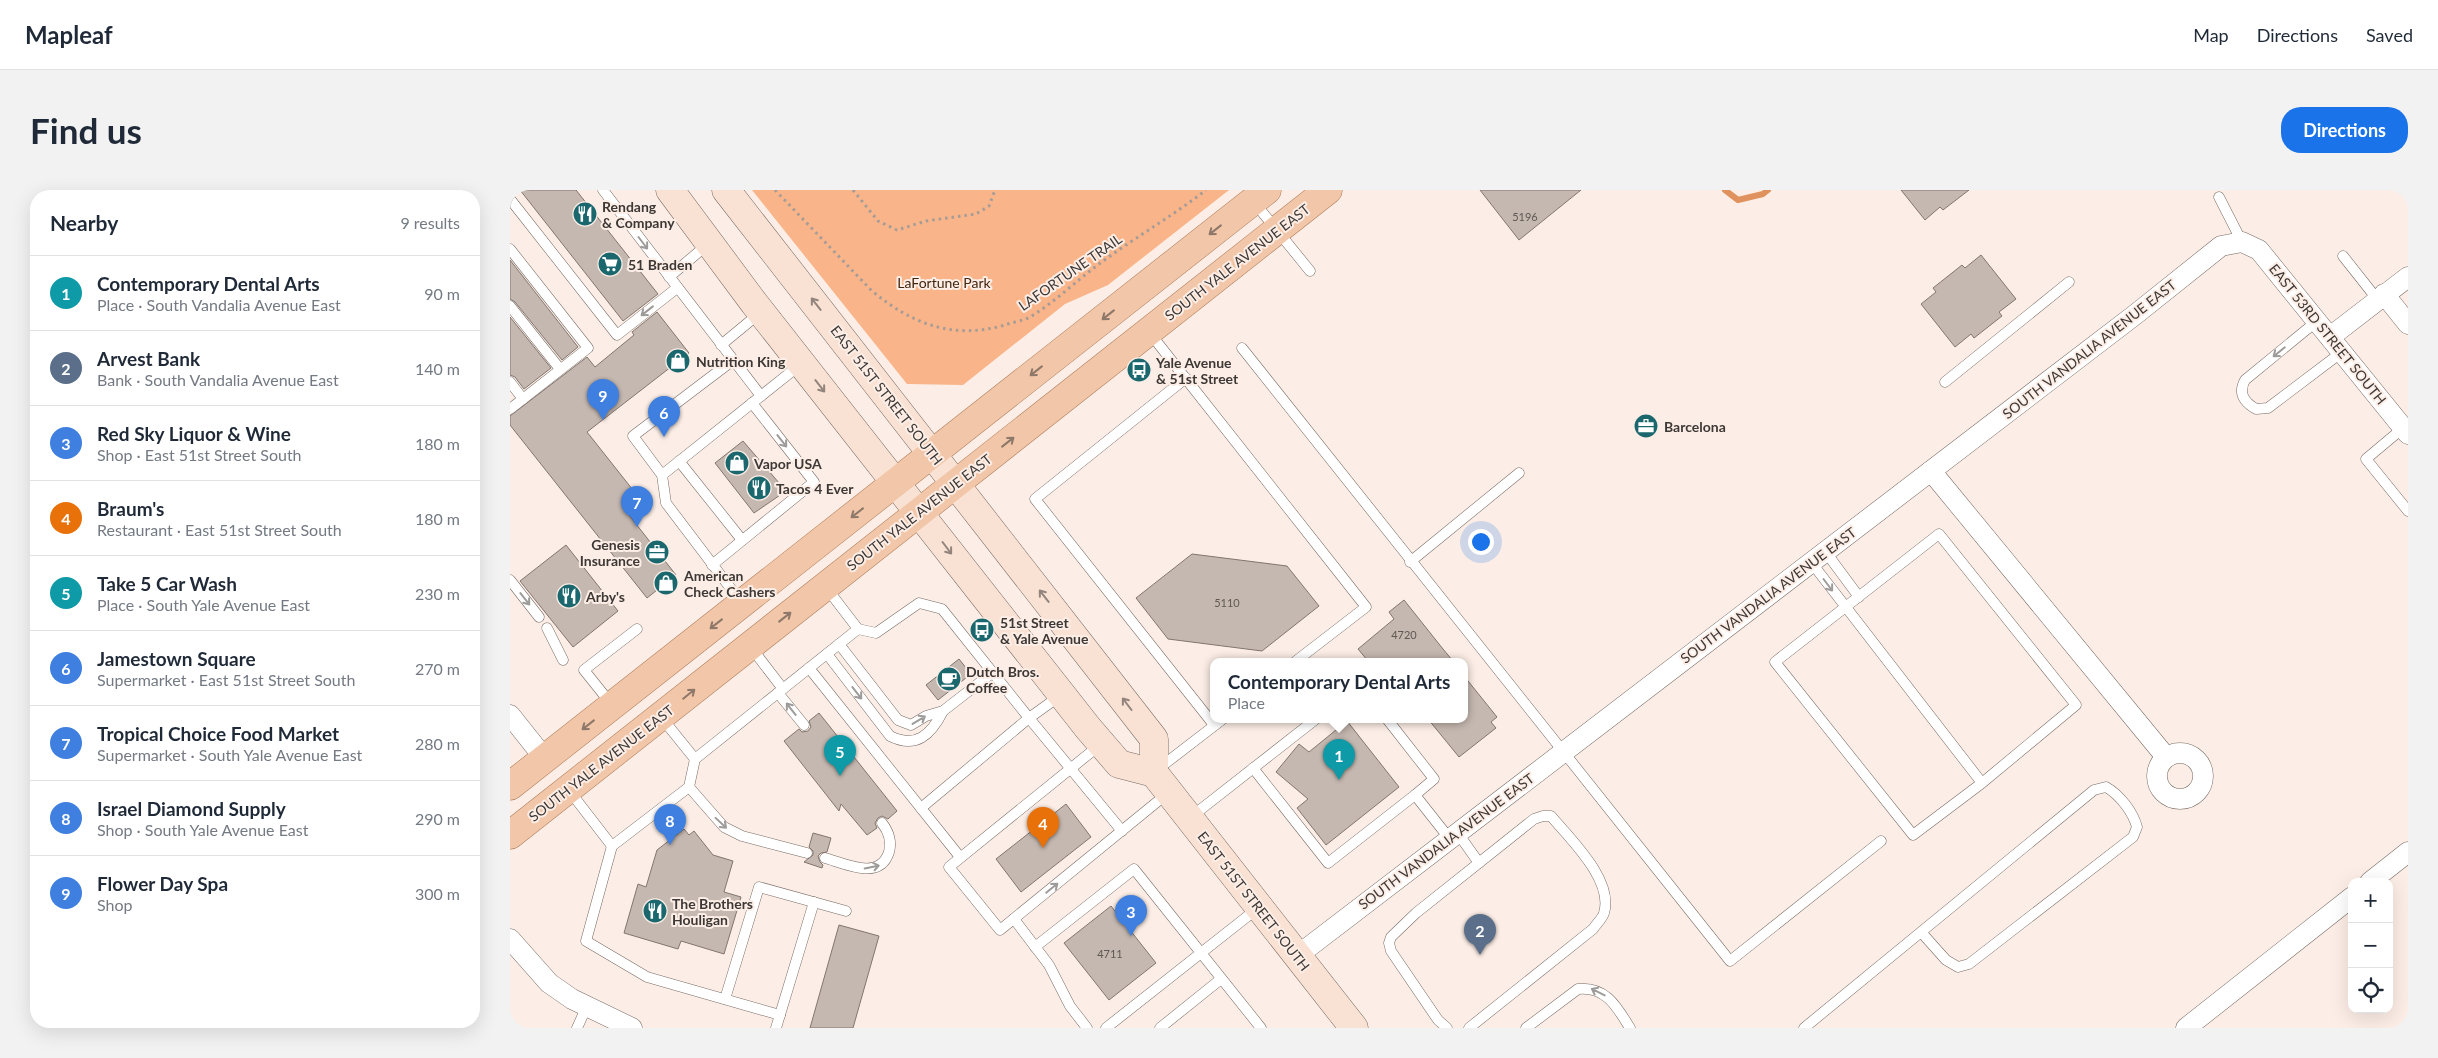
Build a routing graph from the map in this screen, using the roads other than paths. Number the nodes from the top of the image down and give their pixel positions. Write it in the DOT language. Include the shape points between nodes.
graph roads {
  1 [pos="603,190"];
  2 [pos="670,190"];
  3 [pos="726,190"];
  4 [pos="1328,190"];
  5 [pos="1260,195"];
  6 [pos="2219,197"];
  7 [pos="510,199"];
  8 [pos="1277,230"];
  9 [pos="2242,242"];
  10 [pos="710,243"];
  11 [pos="510,249"];
  12 [pos="2343,256"];
  13 [pos="1310,271"];
  14 [pos="669,277"];
  15 [pos="2408,277"];
  16 [pos="2069,282"];
  17 [pos="677,288"];
  18 [pos="2380,296"];
  19 [pos="510,306"];
  20 [pos="761,312"];
  21 [pos="2317,321"];
  22 [pos="2408,324"];
  23 [pos="1149,331"];
  24 [pos="2336,344"];
  25 [pos="721,345"];
  26 [pos="1242,348"];
  27 [pos="732,360"];
  28 [pos="802,364"];
  29 [pos="560,369"];
  30 [pos="1186,378"];
  31 [pos="510,382"];
  32 [pos="1945,382"];
  33 [pos="761,396"];
  34 [pos="523,399"];
  35 [pos="752,403"];
  36 [pos="510,409"];
  37 [pos="2406,431"];
  38 [pos="932,453"];
  39 [pos="679,461"];
  40 [pos="1931,471"];
  41 [pos="1520,473"];
  42 [pos="662,475"];
  43 [pos="896,482"];
  44 [pos="956,483"];
  45 [pos="2408,511"];
  46 [pos="919,512"];
  47 [pos="742,540"];
  48 [pos="1818,557"];
  49 [pos="1410,562"];
  50 [pos="712,565"];
  51 [pos="510,580"];
  52 [pos="825,586"];
  53 [pos="1859,597"];
  54 [pos="742,603"];
  55 [pos="1845,608"];
  56 [pos="539,618"];
  57 [pos="547,628"];
  58 [pos="637,628"];
  59 [pos="858,629"];
  60 [pos="839,644"];
  61 [pos="750,645"];
  62 [pos="827,654"];
  63 [pos="1300,658"];
  64 [pos="563,660"];
  65 [pos="810,668"];
  66 [pos="992,673"];
  67 [pos="781,691"];
  68 [pos="1062,695"];
  69 [pos="612,706"];
  70 [pos="943,711"];
  71 [pos="510,715"];
  72 [pos="661,716"];
  73 [pos="1029,718"];
  74 [pos="1210,721"];
  75 [pos="1212,723"];
  76 [pos="1218,723"];
  77 [pos="1311,723"];
  78 [pos="1390,723"];
  79 [pos="804,725"];
  80 [pos="1214,726"];
  81 [pos="1102,744"];
  82 [pos="1563,752"];
  83 [pos="2166,757"];
  84 [pos="545,759"];
  85 [pos="695,759"];
  86 [pos="1072,768"];
  87 [pos="1253,768"];
  88 [pos="1982,782"];
  89 [pos="1161,783"];
  90 [pos="510,786"];
  91 [pos="689,787"];
  92 [pos="568,789"];
  93 [pos="1415,795"];
  94 [pos="921,808"];
  95 [pos="1189,818"];
  96 [pos="882,823"];
  97 [pos="1122,831"];
  98 [pos="510,835"];
  99 [pos="1453,835"];
  100 [pos="1881,842"];
  101 [pos="612,846"];
  102 [pos="2408,852"];
  103 [pos="807,853"];
  104 [pos="960,857"];
  105 [pos="825,858"];
  106 [pos="1479,863"];
  107 [pos="2375,878"];
  108 [pos="2348,899"];
  109 [pos="814,902"];
  110 [pos="1259,908"];
  111 [pos="846,911"];
  112 [pos="1014,919"];
  113 [pos="1921,932"];
  114 [pos="510,939"];
  115 [pos="1036,947"];
  116 [pos="1201,953"];
  117 [pos="1297,956"];
  118 [pos="1222,979"];
  119 [pos="725,999"];
  120 [pos="587,1006"];
  121 [pos="780,1015"];
  122 [pos="1438,1020"];
  123 [pos="577,1028"];
  124 [pos="632,1028"];
  125 [pos="776,1028"];
  126 [pos="1087,1028"];
  127 [pos="1106,1028"];
  128 [pos="1160,1028"];
  129 [pos="1261,1028"];
  130 [pos="1354,1028"];
  131 [pos="1428,1028"];
  132 [pos="1447,1028"];
  133 [pos="1468,1028"];
  134 [pos="1526,1028"];
  135 [pos="1630,1028"];
  136 [pos="1804,1028"];
  137 [pos="2186,1028"];
  1 -- 14 [label="lane, one-way"];
  2 -- 10 [label="main road"];
  38 -- 3 [label="main road, EAST 51ST STREET SOUTH, one-way"];
  4 -- 8 [label="main road, SOUTH YALE AVENUE EAST"];
  5 -- 8 [label="lane"];
  5 -- 38 [label="main road, one-way"];
  6 -- 9 [label="lane"];
  17 -- 7 [label="lane, one-way" via="617,335"];
  8 -- 13 [label="lane"];
  8 -- 23 [label="main road, SOUTH YALE AVENUE EAST"];
  9 -- 21 [label="street, EAST 53RD STREET SOUTH" via="2259,250"];
  9 -- 40 [label="street, SOUTH VANDALIA AVENUE EAST" via="2221,246"];
  10 -- 14 [label="lane"];
  10 -- 20 [label="main road"];
  11 -- 29 [label="lane" via="588,348"];
  12 -- 18 [label="lane"];
  14 -- 17 [label="lane"];
  15 -- 18 [label="street"];
  16 -- 32 [label="lane"];
  17 -- 25 [label="lane"];
  18 -- 22 [label="street"];
  18 -- 24 [label="street"];
  19 -- 29 [label="lane"];
  20 -- 25 [label="lane"];
  20 -- 28 [label="main road"];
  21 -- 24 [label="street, EAST 53RD STREET SOUTH"];
  21 -- 24 [label="lane, one-way" via="2245,380 2242,387 2244,400 2256,409 2268,408"];
  23 -- 30 [label="lane"];
  44 -- 23 [label="main road, SOUTH YALE AVENUE EAST, one-way"];
  24 -- 37 [label="street, EAST 53RD STREET SOUTH"];
  25 -- 27 [label="lane"];
  26 -- 49 [label="lane"];
  27 -- 33 [label="lane"];
  27 -- 42 [label="lane" via="633,436"];
  28 -- 33 [label="lane"];
  28 -- 43 [label="main road, one-way"];
  29 -- 34 [label="lane"];
  30 -- 63 [label="lane" via="1366,607"];
  30 -- 74 [label="lane" via="1035,499"];
  31 -- 34 [label="lane"];
  33 -- 35 [label="lane"];
  34 -- 36 [label="lane"];
  35 -- 39 [label="lane"];
  35 -- 47 [label="lane, one-way" via="814,482"];
  37 -- 45 [label="lane" via="2366,459"];
  38 -- 43 [label="main road"];
  38 -- 44 [label="main road, EAST 51ST STREET SOUTH"];
  39 -- 42 [label="lane"];
  39 -- 47 [label="lane"];
  40 -- 48 [label="street, SOUTH VANDALIA AVENUE EAST"];
  40 -- 83 [label="street"];
  41 -- 49 [label="lane"];
  42 -- 50 [label="lane" via="666,503"];
  43 -- 46 [label="main road"];
  43 -- 54 [label="main road, one-way"];
  44 -- 46 [label="main road, SOUTH YALE AVENUE EAST"];
  89 -- 44 [label="main road, EAST 51ST STREET SOUTH, one-way" via="1154,739"];
  46 -- 52 [label="main road, SOUTH YALE AVENUE EAST"];
  46 -- 68 [label="main road, one-way"];
  47 -- 50 [label="lane"];
  48 -- 53 [label="lane"];
  48 -- 55 [label="lane, one-way"];
  48 -- 82 [label="street, SOUTH VANDALIA AVENUE EAST"];
  49 -- 82 [label="lane"];
  50 -- 54 [label="lane"];
  51 -- 56 [label="lane, one-way"];
  52 -- 59 [label="lane"];
  61 -- 52 [label="main road, SOUTH YALE AVENUE EAST, one-way"];
  53 -- 55 [label="lane"];
  53 -- 88 [label="lane" via="1939,534 2076,705"];
  54 -- 69 [label="main road, one-way"];
  55 -- 88 [label="lane"];
  55 -- 88 [label="lane" via="1775,662 1913,835"];
  57 -- 64 [label="lane"];
  58 -- 69 [label="lane" via="584,670"];
  59 -- 60 [label="lane"];
  59 -- 66 [label="lane" via="876,633 919,602 942,610"];
  60 -- 62 [label="lane"];
  60 -- 70 [label="lane, one-way" via="898,720 911,725"];
  61 -- 67 [label="lane"];
  72 -- 61 [label="main road, SOUTH YALE AVENUE EAST, one-way"];
  62 -- 65 [label="lane"];
  62 -- 70 [label="lane, one-way" via="890,736 902,742 916,741 936,726"];
  65 -- 67 [label="lane"];
  65 -- 94 [label="lane"];
  66 -- 70 [label="lane"];
  66 -- 73 [label="lane"];
  79 -- 67 [label="lane, one-way"];
  67 -- 85 [label="lane"];
  68 -- 73 [label="lane"];
  68 -- 81 [label="main road"];
  69 -- 84 [label="main road, one-way"];
  71 -- 84 [label="street"];
  72 -- 85 [label="lane"];
  72 -- 92 [label="main road, SOUTH YALE AVENUE EAST"];
  73 -- 86 [label="lane"];
  73 -- 94 [label="lane"];
  75 -- 80 [label="lane"];
  76 -- 80 [label="lane"];
  77 -- 87 [label="lane"];
  78 -- 93 [label="lane" via="1434,779"];
  80 -- 89 [label="lane"];
  81 -- 86 [label="lane"];
  81 -- 89 [label="main road" via="1119,764"];
  82 -- 99 [label="street, SOUTH VANDALIA AVENUE EAST"];
  82 -- 100 [label="lane" via="1730,960"];
  84 -- 90 [label="main road"];
  84 -- 92 [label="main road"];
  85 -- 91 [label="lane"];
  86 -- 97 [label="lane"];
  86 -- 104 [label="lane"];
  87 -- 93 [label="lane" via="1328,863"];
  87 -- 95 [label="lane"];
  89 -- 95 [label="main road, EAST 51ST STREET SOUTH"];
  89 -- 97 [label="lane"];
  91 -- 101 [label="lane"];
  91 -- 103 [label="lane, one-way" via="724,827 742,836"];
  92 -- 98 [label="main road, SOUTH YALE AVENUE EAST"];
  92 -- 101 [label="lane"];
  93 -- 99 [label="lane"];
  94 -- 104 [label="lane"];
  95 -- 110 [label="main road, EAST 51ST STREET SOUTH"];
  105 -- 96 [label="lane, one-way" via="865,869 880,866 887,859 891,838"];
  112 -- 97 [label="lane, one-way"];
  99 -- 106 [label="lane"];
  99 -- 117 [label="street, SOUTH VANDALIA AVENUE EAST"];
  101 -- 119 [label="lane" via="586,941 647,976"];
  102 -- 107 [label="street"];
  104 -- 112 [label="lane" via="949,866 1000,930"];
  106 -- 122 [label="lane" via="1416,913 1391,937 1389,943 1391,951"];
  106 -- 133 [label="lane" via="1534,819 1551,816 1598,873 1604,896 1604,913 1593,929"];
  108 -- 137 [label="street"];
  109 -- 111 [label="lane"];
  109 -- 119 [label="lane" via="759,887"];
  109 -- 121 [label="lane"];
  110 -- 116 [label="lane"];
  110 -- 117 [label="main road, EAST 51ST STREET SOUTH"];
  112 -- 115 [label="lane"];
  113 -- 113 [label="lane" via="2094,790 2106,787 2114,792 2134,817 2137,827 2132,837 1969,964 1958,967 1946,960"];
  113 -- 136 [label="lane"];
  114 -- 120 [label="street" via="549,983"];
  115 -- 116 [label="lane" via="1134,869"];
  115 -- 126 [label="lane" via="1070,1006"];
  116 -- 118 [label="lane"];
  116 -- 127 [label="lane"];
  117 -- 130 [label="main road, EAST 51ST STREET SOUTH"];
  118 -- 128 [label="lane"];
  118 -- 129 [label="lane"];
  119 -- 121 [label="lane"];
  120 -- 123 [label="lane"];
  120 -- 124 [label="street"];
  121 -- 125 [label="lane"];
  122 -- 131 [label="lane"];
  122 -- 132 [label="lane"];
  135 -- 134 [label="lane, one-way" via="1614,1003 1601,992 1589,988 1578,989"];
}
